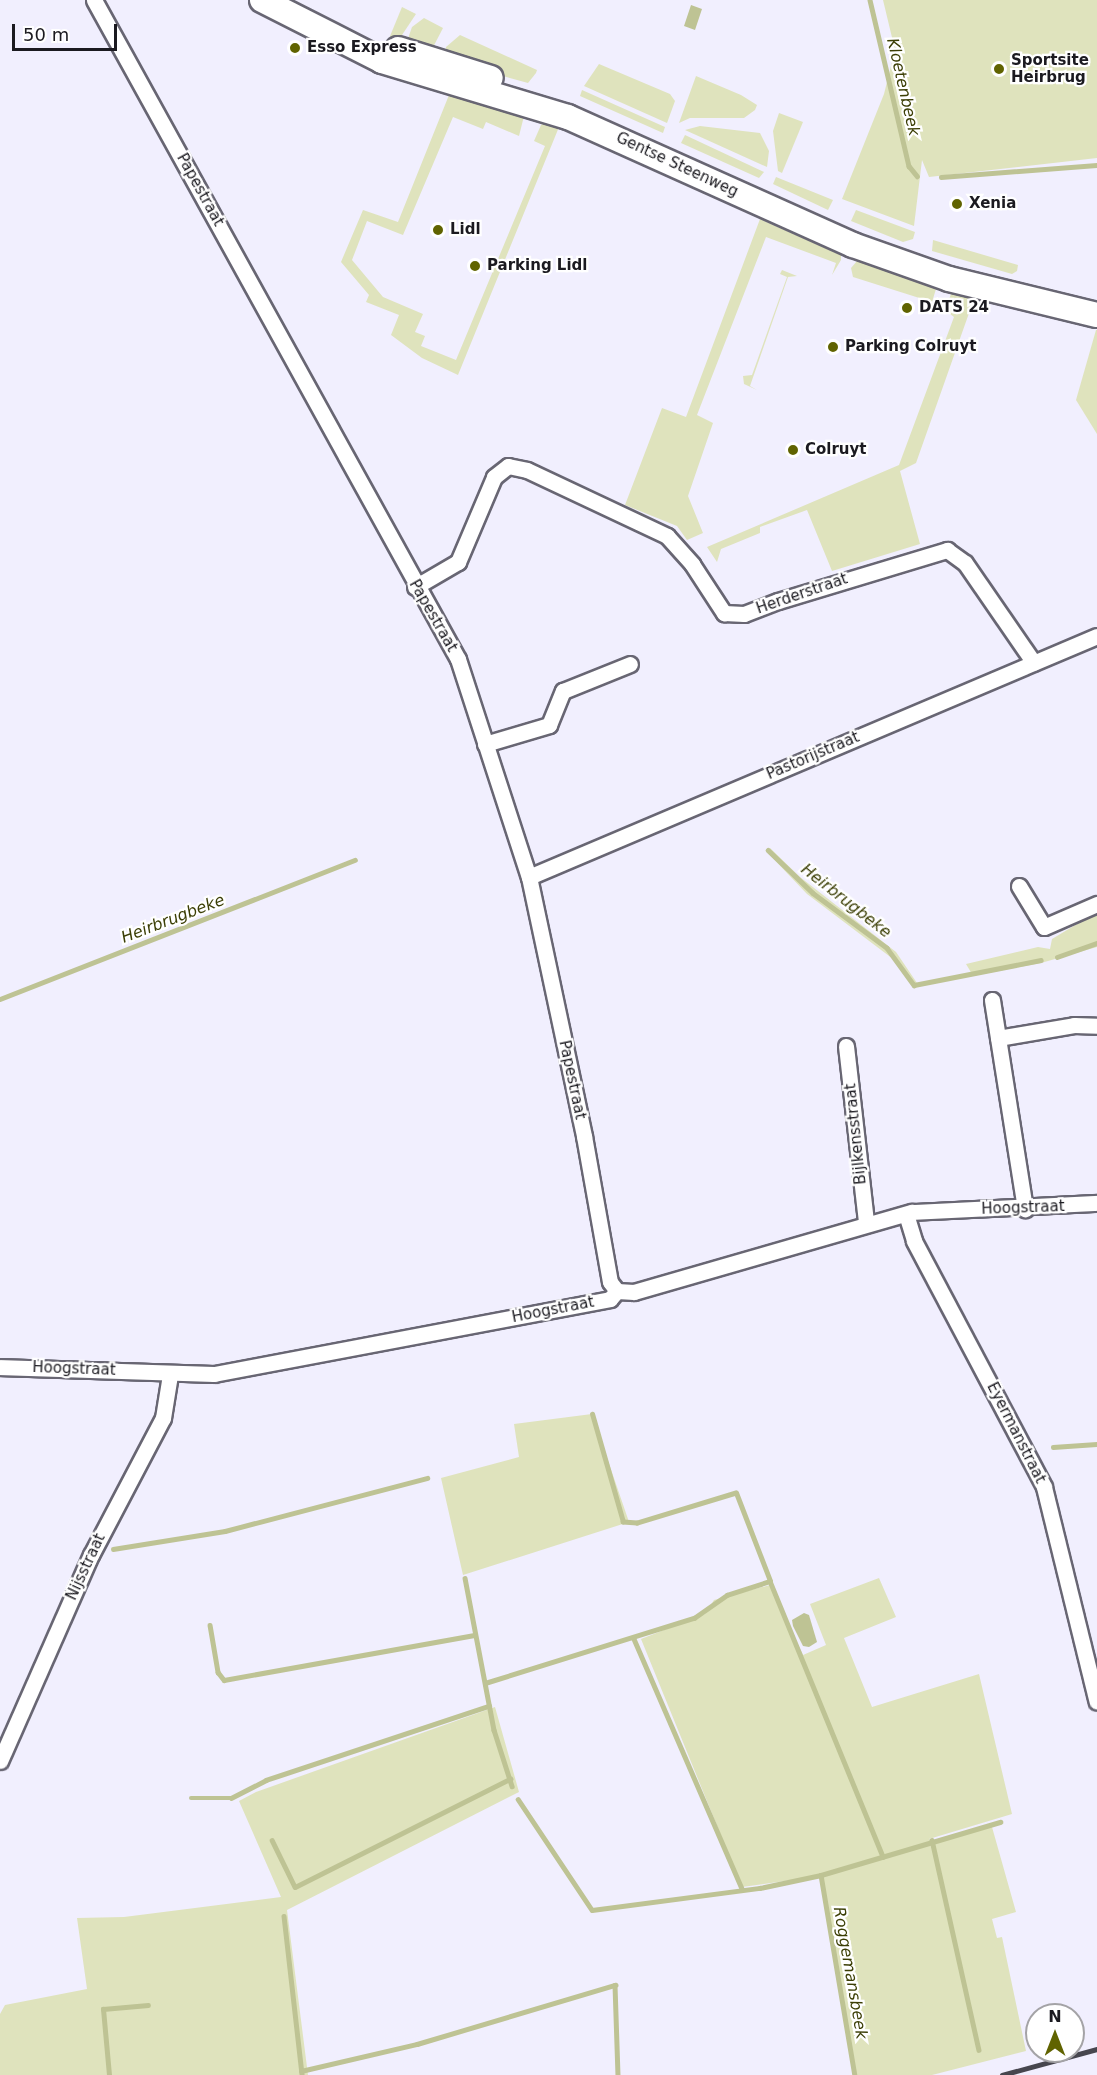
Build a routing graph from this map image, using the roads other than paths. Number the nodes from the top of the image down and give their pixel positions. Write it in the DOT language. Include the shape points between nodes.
graph roads {
  1 [pos="94,0"];
  2 [pos="262,0"];
  3 [pos="293,0"];
  4 [pos="1097,300"];
  5 [pos="1097,315"];
  6 [pos="415,587"];
  7 [pos="1097,636"];
  8 [pos="1034,663"];
  9 [pos="630,664"];
  10 [pos="485,744"];
  11 [pos="529,877"];
  12 [pos="1019,886"];
  13 [pos="1097,904"];
  14 [pos="992,1000"];
  15 [pos="1097,1026"];
  16 [pos="998,1038"];
  17 [pos="846,1046"];
  18 [pos="1097,1203"];
  19 [pos="1025,1209"];
  20 [pos="906,1214"];
  21 [pos="866,1222"];
  22 [pos="617,1291"];
  23 [pos="0,1367"];
  24 [pos="170,1375"];
  25 [pos="1091,1654"];
  26 [pos="1097,1702"];
  27 [pos="0,1761"];
  1 -- 6 [label="street, Papestraat" via="344,449"];
  2 -- 5 [label="main road, Gentse Steenweg" via="382,61 568,117 853,245 949,279"];
  3 -- 4 [label="main road, Gentse Steenweg" via="387,45 550,94 623,123 867,233 934,258"];
  6 -- 8 [label="street, Herderstraat" via="458,562 494,477 508,466 527,470 667,537 692,564 724,613 744,615 778,600 947,549 964,564"];
  6 -- 10 [label="street, Papestraat" via="458,659"];
  7 -- 8 [label="street, Pastorijstraat"];
  8 -- 11 [label="street, Pastorijstraat"];
  9 -- 10 [label="street" via="563,691 549,725"];
  10 -- 11 [label="street, Papestraat"];
  11 -- 22 [label="street, Papestraat" via="584,1136 610,1282"];
  12 -- 13 [label="street" via="1044,927"];
  14 -- 16 [label="street"];
  15 -- 16 [label="street" via="1074,1024"];
  16 -- 19 [label="street"];
  17 -- 21 [label="street, Bijlkensstraat"];
  18 -- 19 [label="street, Hoogstraat"];
  19 -- 20 [label="street, Hoogstraat"];
  20 -- 21 [label="street, Hoogstraat"];
  20 -- 25 [label="street, Eyermanstraat" via="914,1241 1044,1487"];
  21 -- 22 [label="street, Hoogstraat" via="633,1292"];
  22 -- 24 [label="street, Hoogstraat" via="610,1299 442,1332 214,1374"];
  23 -- 24 [label="street, Hoogstraat" via="96,1368"];
  24 -- 27 [label="street, Nijsstraat" via="163,1418 91,1555"];
  25 -- 26 [label="street, Eyermanstraat"];
}
